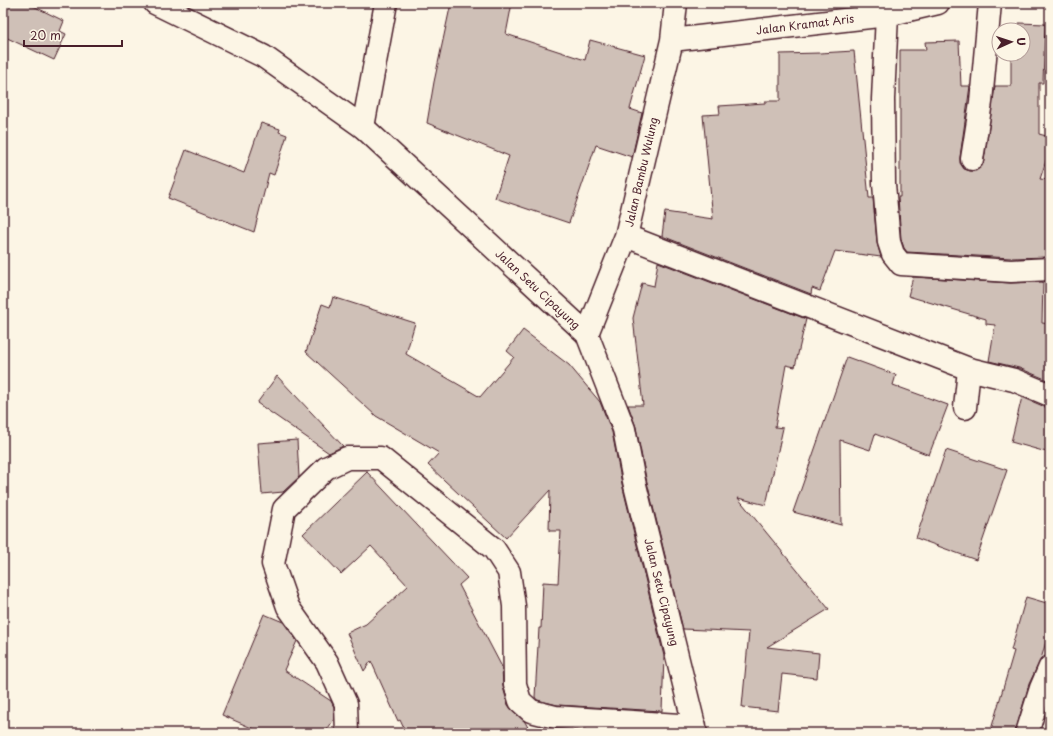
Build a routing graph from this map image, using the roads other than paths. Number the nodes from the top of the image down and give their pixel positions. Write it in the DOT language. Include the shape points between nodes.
graph roads {
  1 [pos="155,3"];
  2 [pos="386,3"];
  3 [pos="676,3"];
  4 [pos="938,3"];
  5 [pos="990,3"];
  6 [pos="886,15"];
  7 [pos="672,40"];
  8 [pos="363,127"];
  9 [pos="972,159"];
  10 [pos="626,236"];
  11 [pos="1050,269"];
  12 [pos="587,334"];
  13 [pos="969,369"];
  14 [pos="1050,395"];
  15 [pos="965,408"];
  16 [pos="1050,667"];
  17 [pos="696,730"];
  18 [pos="347,733"];
  19 [pos="1027,733"];
  1 -- 8 [label="street, Jalan Setu Cipayung" via="263,56"];
  2 -- 8 [label="street"];
  3 -- 7 [label="street, Jalan Bambu Wulung"];
  4 -- 6 [label="street, Jalan Kramat Aris"];
  5 -- 9 [label="street" via="981,102"];
  6 -- 7 [label="street, Jalan Kramat Aris"];
  6 -- 11 [label="street" via="883,165 889,242 893,254 901,264 1011,271"];
  7 -- 10 [label="street, Jalan Bambu Wulung"];
  8 -- 12 [label="street, Jalan Setu Cipayung"];
  10 -- 12 [label="street, Jalan Bambu Wulung"];
  10 -- 13 [label="street"];
  12 -- 17 [label="street, Jalan Setu Cipayung" via="624,429 634,481"];
  13 -- 14 [label="street" via="1014,380"];
  13 -- 15 [label="street"];
  16 -- 19 [label="street"];
  17 -- 18 [label="street" via="555,717 530,711 520,701 515,684 514,606 509,572 494,549 381,458 346,458 326,468 284,509 273,564 288,607 327,662 346,704"];
}
